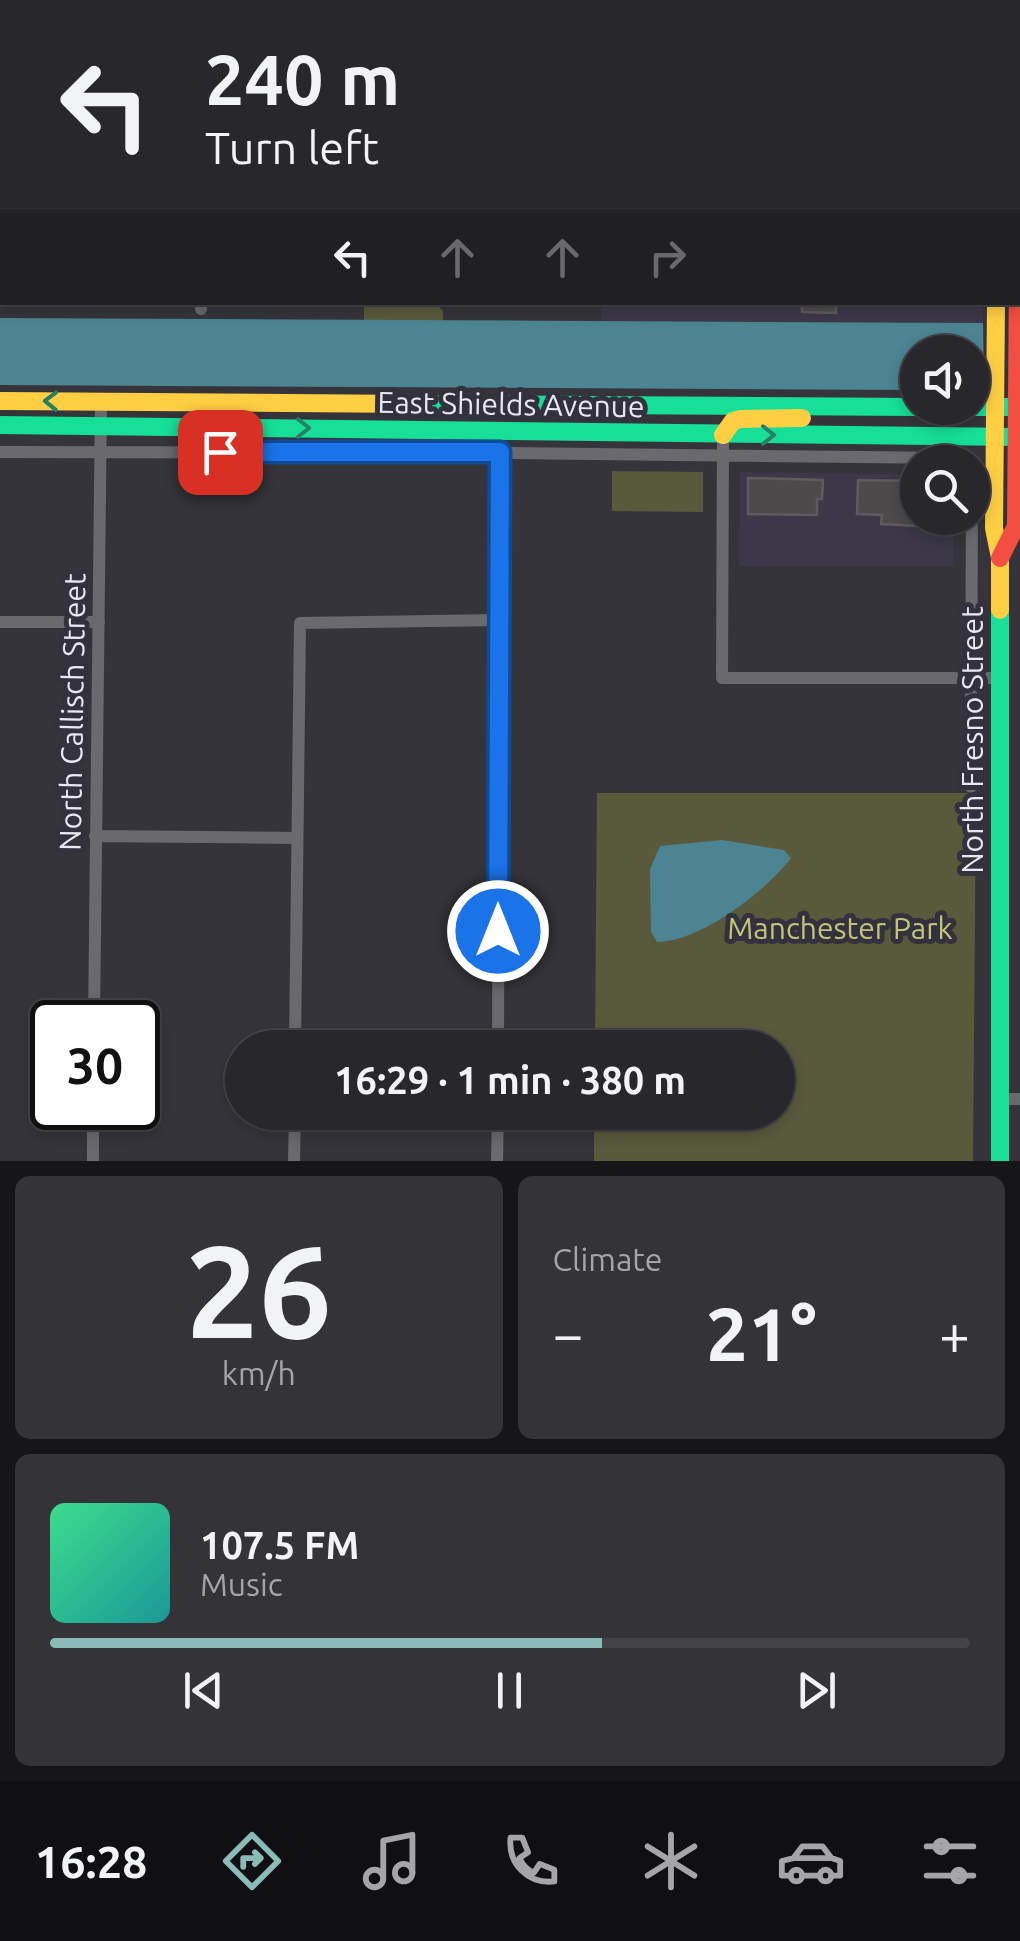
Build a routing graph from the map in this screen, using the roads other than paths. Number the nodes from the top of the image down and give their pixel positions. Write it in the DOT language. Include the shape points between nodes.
graph roads {
  1 [pos="996,305"];
  2 [pos="1018,305"];
  3 [pos="1018,336"];
  4 [pos="0,401"];
  5 [pos="101,402"];
  6 [pos="861,407"];
  7 [pos="900,407"];
  8 [pos="990,407"];
  9 [pos="996,407"];
  10 [pos="1018,408"];
  11 [pos="0,426"];
  12 [pos="101,427"];
  13 [pos="723,435"];
  14 [pos="995,437"];
  15 [pos="1018,437"];
  16 [pos="0,452"];
  17 [pos="100,452"];
  18 [pos="500,452"];
  19 [pos="723,457"];
  20 [pos="900,458"];
  21 [pos="972,535"];
  22 [pos="1000,558"];
  23 [pos="499,620"];
  24 [pos="0,622"];
  25 [pos="98,622"];
  26 [pos="971,678"];
  27 [pos="999,678"];
  28 [pos="971,787"];
  29 [pos="95,836"];
  30 [pos="296,838"];
  31 [pos="94,1000"];
  32 [pos="295,1030"];
  33 [pos="498,1030"];
  34 [pos="1000,1099"];
  35 [pos="1020,1099"];
  36 [pos="93,1130"];
  37 [pos="294,1130"];
  38 [pos="498,1130"];
  39 [pos="93,1161"];
  40 [pos="294,1161"];
  41 [pos="497,1161"];
  42 [pos="1000,1161"];
  1 -- 9 [label="main road, North Fresno Street"];
  2 -- 3 [label="main road, North Fresno Street"];
  3 -- 10 [label="main road, North Fresno Street"];
  5 -- 4 [label="main road, East Shields Avenue, one-way"];
  5 -- 6 [label="main road, East Shields Avenue"];
  5 -- 12 [label="street, North Callisch Street"];
  6 -- 7 [label="main road, East Shields Avenue"];
  6 -- 13 [label="main road" via="810,418 741,419"];
  8 -- 9 [label="main road"];
  9 -- 10 [label="main road"];
  9 -- 14 [label="main road, North Fresno Street"];
  10 -- 15 [label="main road, North Fresno Street"];
  11 -- 12 [label="main road, East Shields Avenue"];
  12 -- 13 [label="main road, East Shields Avenue, one-way"];
  12 -- 17 [label="street, North Callisch Street"];
  13 -- 14 [label="main road, East Shields Avenue, one-way"];
  13 -- 19 [label="street"];
  14 -- 15 [label="main road, East Shields Avenue"];
  14 -- 22 [label="main road, North Fresno Street"];
  15 -- 22 [label="main road, North Fresno Street" via="1016,526"];
  16 -- 17 [label="street"];
  17 -- 18 [label="street"];
  17 -- 25 [label="street, North Callisch Street"];
  18 -- 19 [label="street"];
  18 -- 23 [label="street"];
  19 -- 20 [label="street"];
  19 -- 26 [label="street" via="722,678"];
  21 -- 26 [label="street"];
  22 -- 27 [label="main road, North Fresno Street"];
  23 -- 30 [label="street" via="300,623"];
  23 -- 33 [label="street"];
  24 -- 25 [label="street"];
  25 -- 29 [label="street, North Callisch Street"];
  26 -- 27 [label="street"];
  26 -- 28 [label="street"];
  27 -- 34 [label="main road, North Fresno Street"];
  29 -- 30 [label="street"];
  29 -- 31 [label="street, North Callisch Street"];
  30 -- 32 [label="street"];
  34 -- 35 [label="street"];
  34 -- 42 [label="main road, North Fresno Street"];
  36 -- 39 [label="street"];
  37 -- 40 [label="street"];
  38 -- 41 [label="street"];
}
